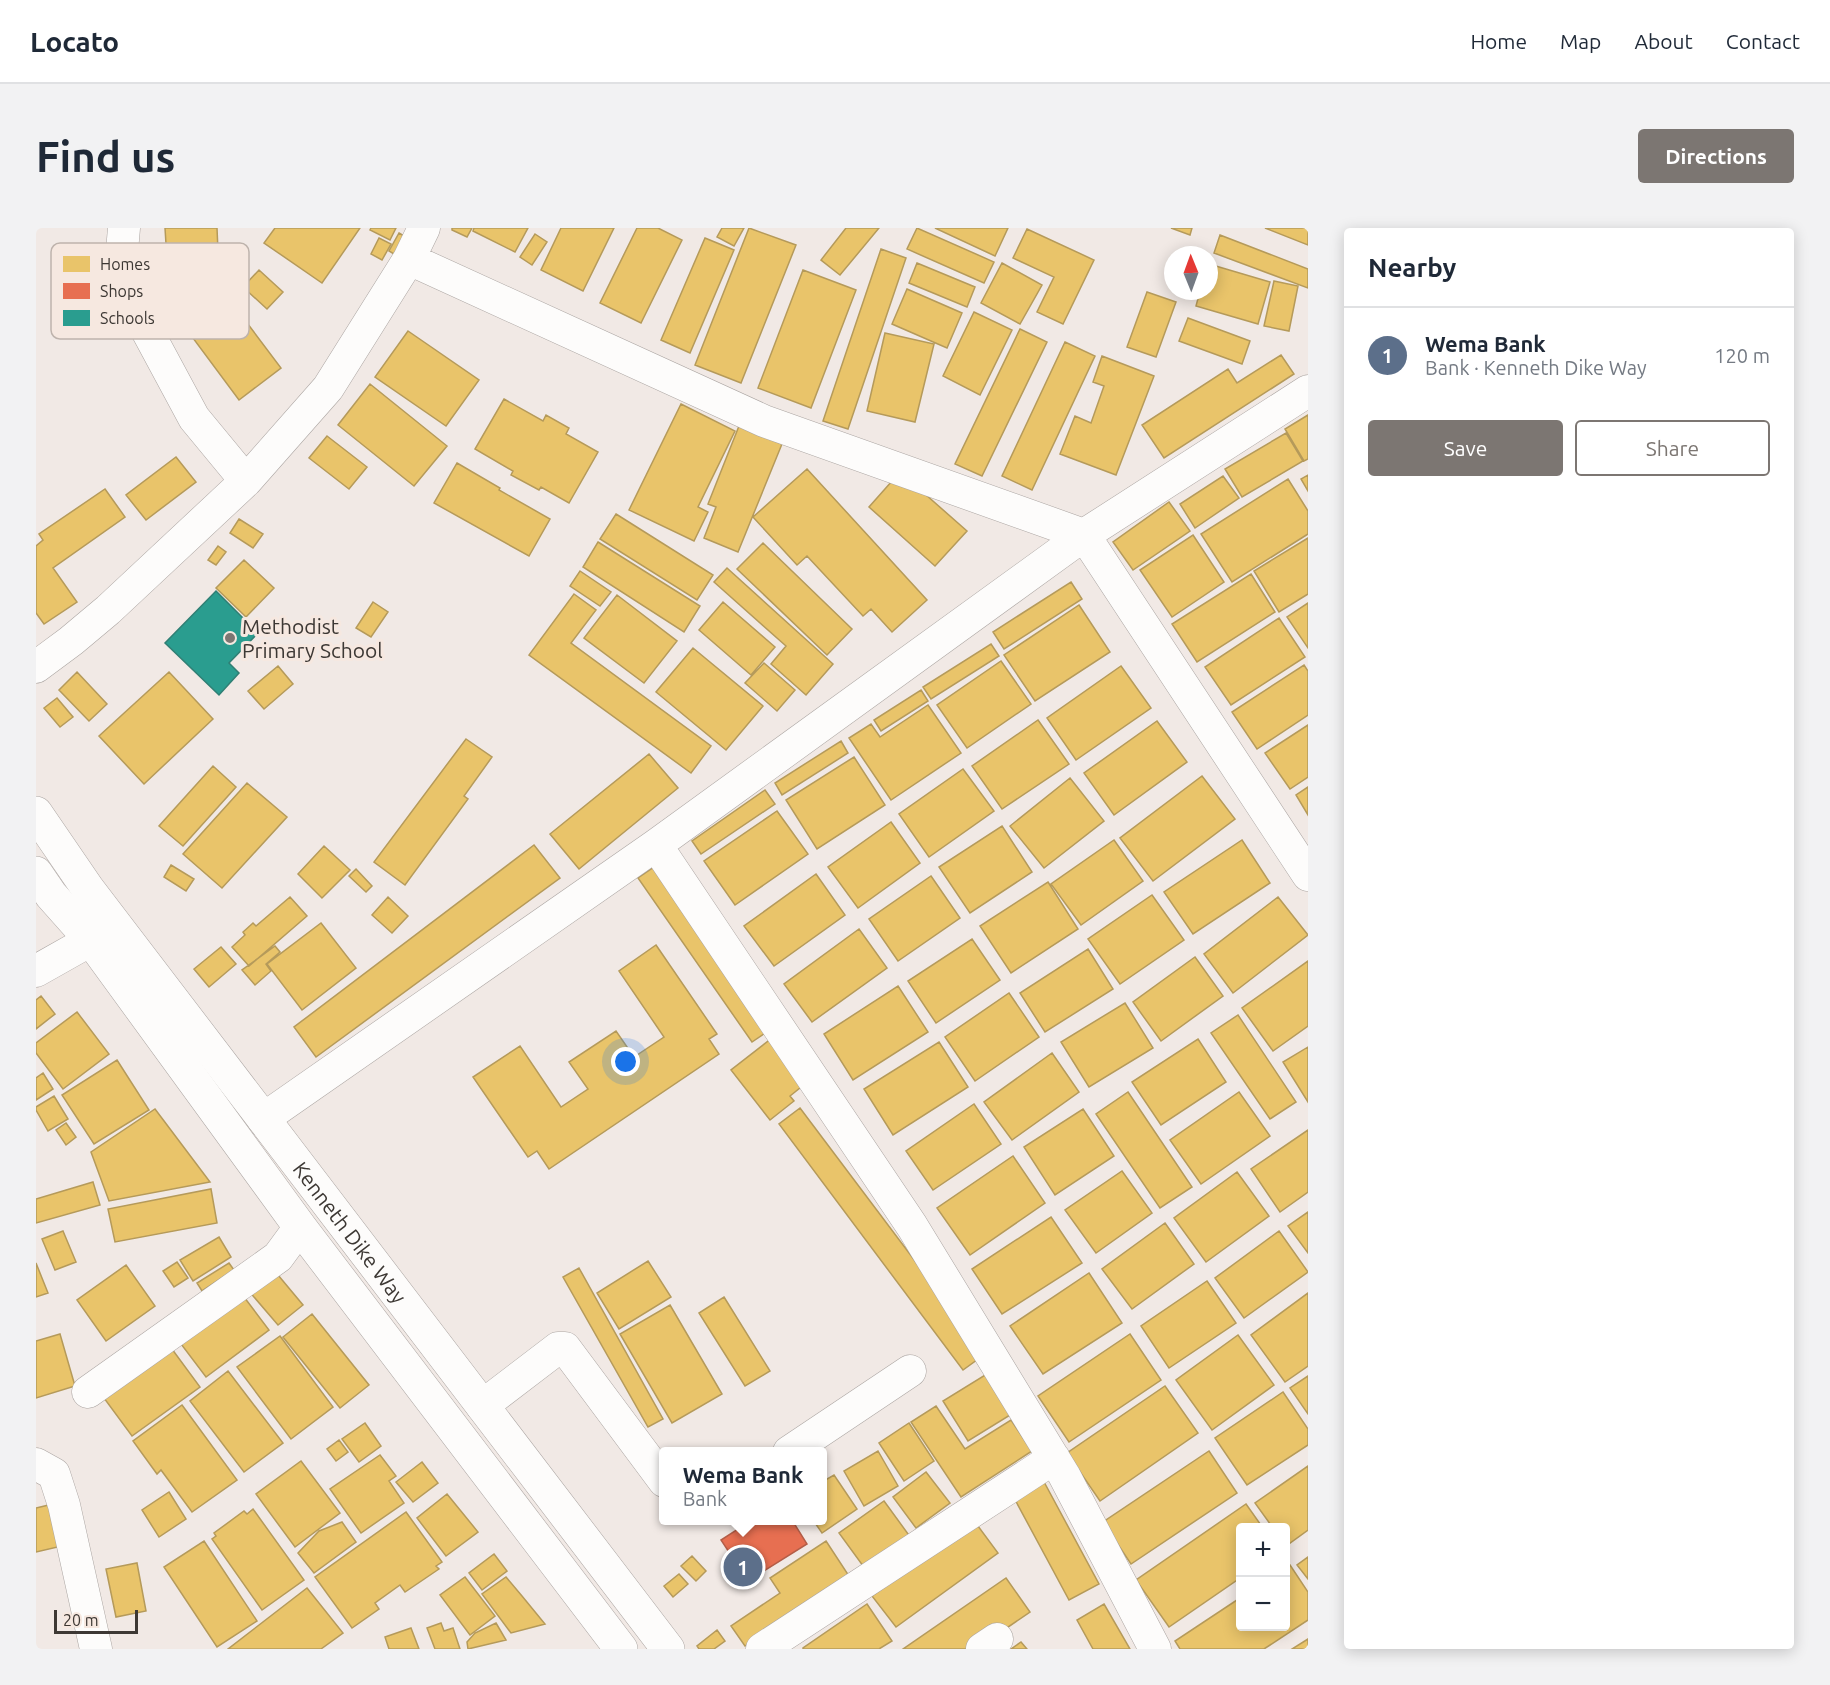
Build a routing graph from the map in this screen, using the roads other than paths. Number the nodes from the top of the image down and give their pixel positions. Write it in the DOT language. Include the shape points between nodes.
graph roads {
  1 [pos="124,228"];
  2 [pos="424,228"];
  3 [pos="123,243"];
  4 [pos="409,259"];
  5 [pos="152,339"];
  6 [pos="1308,391"];
  7 [pos="246,481"];
  8 [pos="1084,535"];
  9 [pos="36,667"];
  10 [pos="36,813"];
  11 [pos="656,844"];
  12 [pos="36,873"];
  13 [pos="1308,875"];
  14 [pos="91,940"];
  15 [pos="36,971"];
  16 [pos="263,1119"];
  17 [pos="300,1227"];
  18 [pos="910,1371"];
  19 [pos="88,1392"];
  20 [pos="482,1406"];
  21 [pos="796,1447"];
  22 [pos="1054,1458"];
  23 [pos="36,1464"];
  24 [pos="659,1476"];
  25 [pos="96,1649"];
  26 [pos="621,1649"];
  27 [pos="668,1649"];
  28 [pos="762,1649"];
  29 [pos="1155,1649"];
  1 -- 3 [label="street"];
  2 -- 4 [label="street"];
  4 -- 7 [label="street" via="328,388"];
  4 -- 8 [label="street" via="764,421"];
  5 -- 7 [label="street" via="194,418"];
  6 -- 8 [label="street"];
  7 -- 9 [label="street" via="108,610"];
  8 -- 11 [label="street"];
  8 -- 13 [label="street"];
  10 -- 16 [label="highway, Kenneth Dike Way" via="88,889"];
  11 -- 16 [label="street"];
  11 -- 22 [label="street" via="912,1226"];
  12 -- 14 [label="highway, Kenneth Dike Way"];
  14 -- 15 [label="street"];
  14 -- 17 [label="highway, Kenneth Dike Way"];
  16 -- 20 [label="highway, Kenneth Dike Way"];
  17 -- 19 [label="street" via="278,1257"];
  17 -- 26 [label="highway, Kenneth Dike Way"];
  18 -- 21 [label="street"];
  20 -- 24 [label="street" via="558,1348 565,1348"];
  20 -- 27 [label="highway, Kenneth Dike Way"];
  22 -- 28 [label="street"];
  22 -- 29 [label="street"];
  23 -- 25 [label="street" via="54,1474 61,1495"];
}
